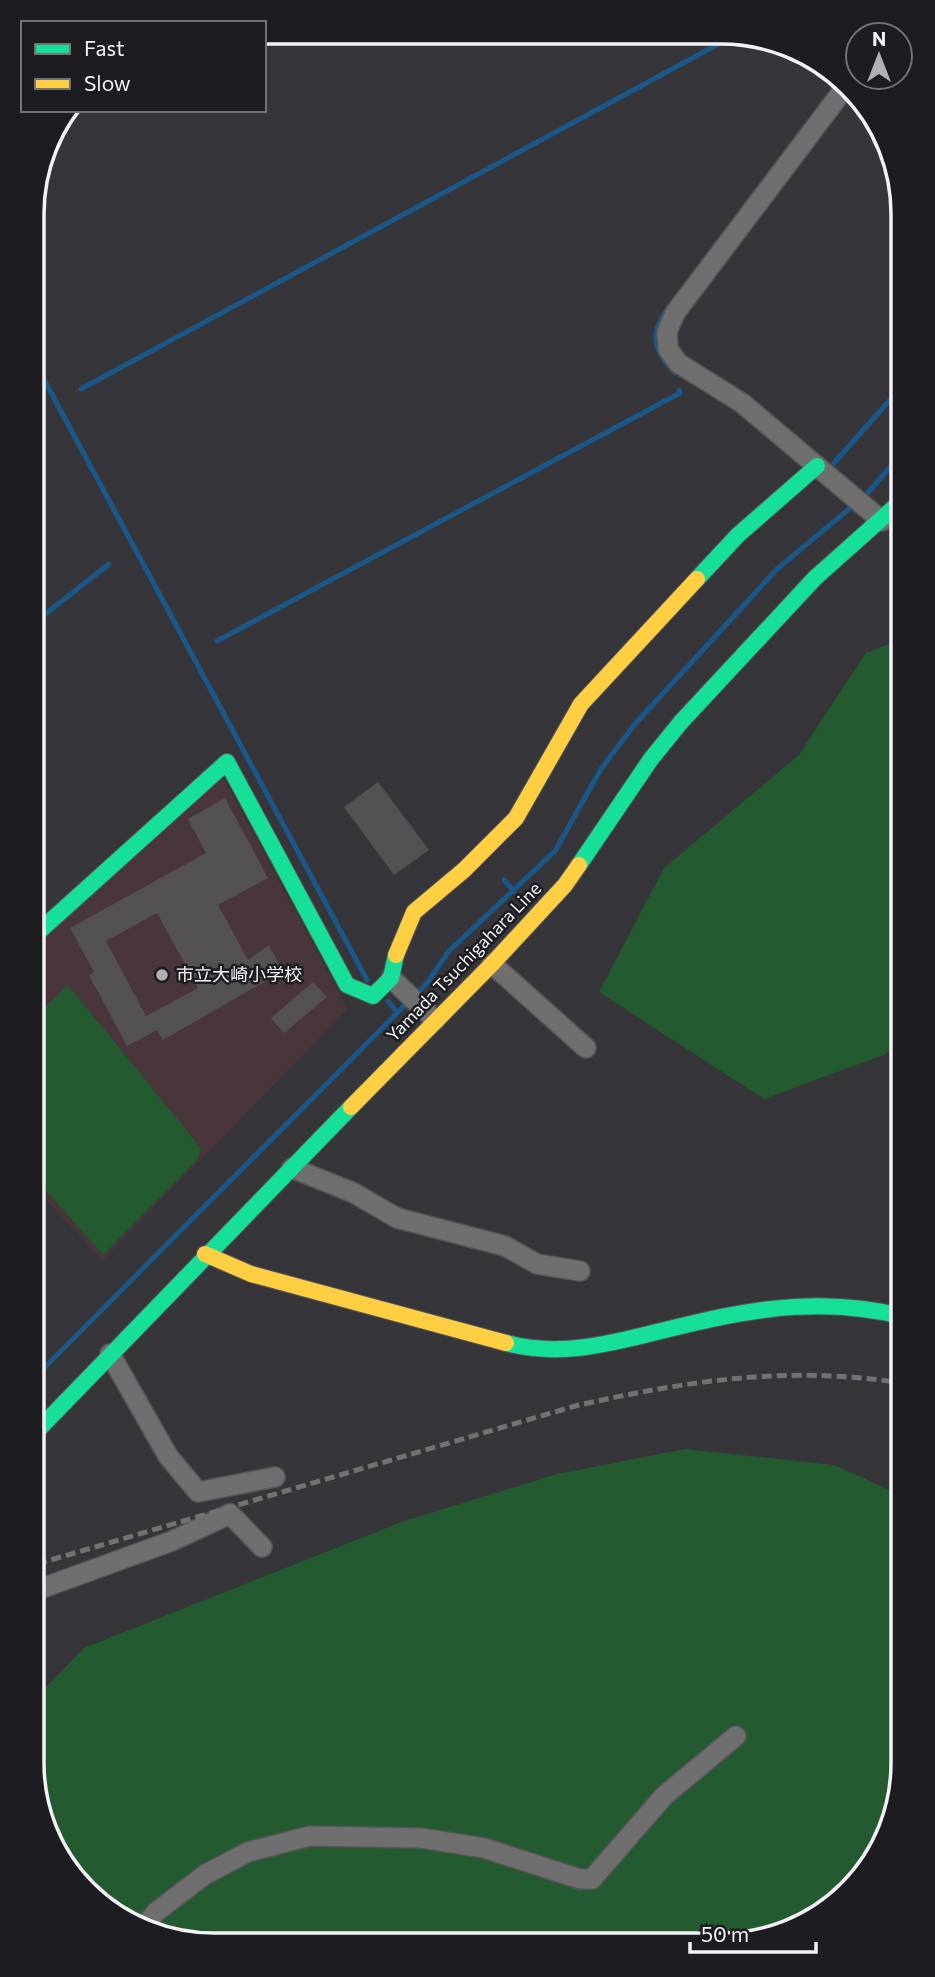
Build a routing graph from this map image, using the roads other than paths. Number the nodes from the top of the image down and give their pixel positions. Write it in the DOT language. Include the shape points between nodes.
graph roads {
  1 [pos="841,92"];
  2 [pos="817,466"];
  3 [pos="891,509"];
  4 [pos="878,518"];
  5 [pos="44,927"];
  6 [pos="492,964"];
  7 [pos="395,982"];
  8 [pos="435,1020"];
  9 [pos="586,1048"];
  10 [pos="292,1168"];
  11 [pos="205,1254"];
  12 [pos="580,1270"];
  13 [pos="891,1314"];
  14 [pos="110,1354"];
  15 [pos="44,1424"];
  16 [pos="275,1477"];
  17 [pos="262,1547"];
  18 [pos="44,1588"];
  19 [pos="736,1736"];
  20 [pos="149,1920"];
  1 -- 2 [label="street" via="675,313 667,332 668,349 678,363 742,403"];
  2 -- 4 [label="street"];
  2 -- 7 [label="street" via="737,535 587,697 567,724 516,818 414,912 400,940"];
  3 -- 4 [label="street, Yamada Tsuchigahara Line"];
  4 -- 6 [label="street, Yamada Tsuchigahara Line" via="815,578 681,722 565,886"];
  5 -- 7 [label="street" via="227,762 347,985 373,996"];
  6 -- 8 [label="street, Yamada Tsuchigahara Line"];
  6 -- 9 [label="street"];
  7 -- 8 [label="street"];
  8 -- 10 [label="street, Yamada Tsuchigahara Line"];
  10 -- 11 [label="street, Yamada Tsuchigahara Line"];
  10 -- 12 [label="street" via="354,1193 397,1218 505,1246 537,1264"];
  11 -- 13 [label="street" via="251,1274 511,1344 547,1349 595,1347 772,1306 857,1308"];
  11 -- 14 [label="street, Yamada Tsuchigahara Line"];
  14 -- 15 [label="street, Yamada Tsuchigahara Line"];
  14 -- 16 [label="street" via="169,1456 198,1492"];
  17 -- 18 [label="street" via="230,1514 172,1541"];
  19 -- 20 [label="street" via="664,1796 592,1879 471,1846 421,1838 310,1836 248,1852 206,1874"];
}
